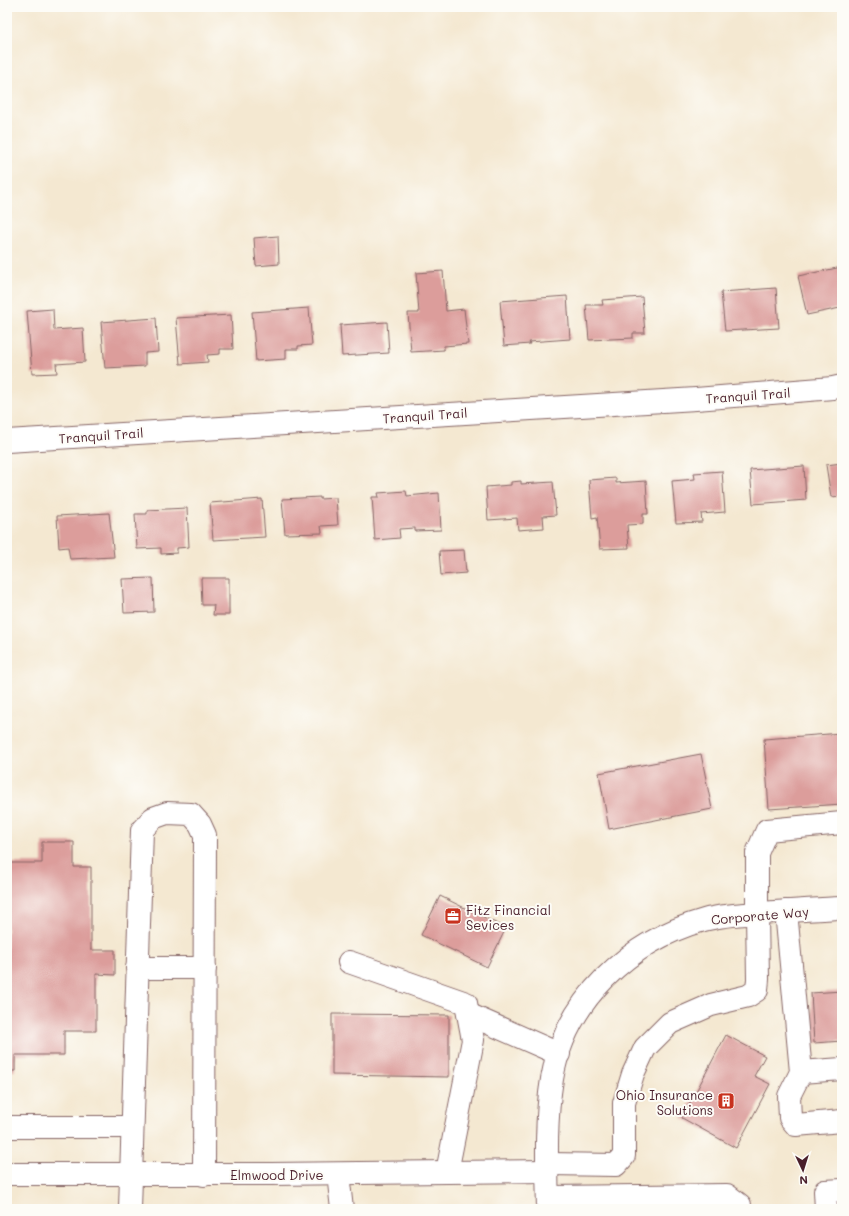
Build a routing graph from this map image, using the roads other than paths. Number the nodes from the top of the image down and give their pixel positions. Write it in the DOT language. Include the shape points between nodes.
graph roads {
  1 [pos="842,386"];
  2 [pos="7,441"];
  3 [pos="842,823"];
  4 [pos="842,908"];
  5 [pos="786,911"];
  6 [pos="756,913"];
  7 [pos="350,962"];
  8 [pos="137,968"];
  9 [pos="204,968"];
  10 [pos="468,1014"];
  11 [pos="559,1054"];
  12 [pos="842,1069"];
  13 [pos="801,1072"];
  14 [pos="842,1121"];
  15 [pos="7,1127"];
  16 [pos="132,1127"];
  17 [pos="547,1168"];
  18 [pos="447,1172"];
  19 [pos="7,1174"];
  20 [pos="130,1174"];
  21 [pos="204,1174"];
  22 [pos="338,1174"];
  23 [pos="842,1190"];
  24 [pos="616,1202"];
  25 [pos="548,1203"];
  26 [pos="130,1209"];
  27 [pos="342,1209"];
  28 [pos="740,1209"];
  29 [pos="826,1209"];
  1 -- 2 [label="street, Tranquil Trail" via="696,398"];
  3 -- 6 [label="street" via="767,830 757,853"];
  4 -- 5 [label="street, Corporate Way"];
  5 -- 6 [label="street, Corporate Way"];
  5 -- 13 [label="street"];
  6 -- 11 [label="street, Corporate Way" via="705,920 670,932 641,948 616,967 595,988 576,1014"];
  6 -- 17 [label="street, Elmwood Drive" via="757,990 748,996 711,1005 670,1023 645,1048 624,1103 624,1156 616,1165"];
  7 -- 10 [label="street" via="466,1002"];
  8 -- 9 [label="street"];
  8 -- 9 [label="street" via="142,830 153,818 167,813 191,814 205,835"];
  8 -- 16 [label="street"];
  9 -- 21 [label="street"];
  10 -- 11 [label="street"];
  10 -- 18 [label="street" via="473,1040"];
  11 -- 17 [label="street, Corporate Way" via="552,1078 548,1114"];
  12 -- 13 [label="street"];
  13 -- 14 [label="street" via="789,1096 790,1118 796,1125"];
  15 -- 16 [label="street"];
  16 -- 20 [label="street"];
  17 -- 18 [label="street, Elmwood Drive"];
  17 -- 25 [label="street, Corporate Way"];
  18 -- 22 [label="street, Elmwood Drive"];
  19 -- 20 [label="street, Elmwood Drive"];
  20 -- 21 [label="street, Elmwood Drive"];
  20 -- 26 [label="street"];
  21 -- 22 [label="street, Elmwood Drive"];
  22 -- 27 [label="street"];
  23 -- 29 [label="street" via="825,1191"];
  24 -- 25 [label="street"];
  24 -- 28 [label="street" via="727,1195 740,1205"];
}
